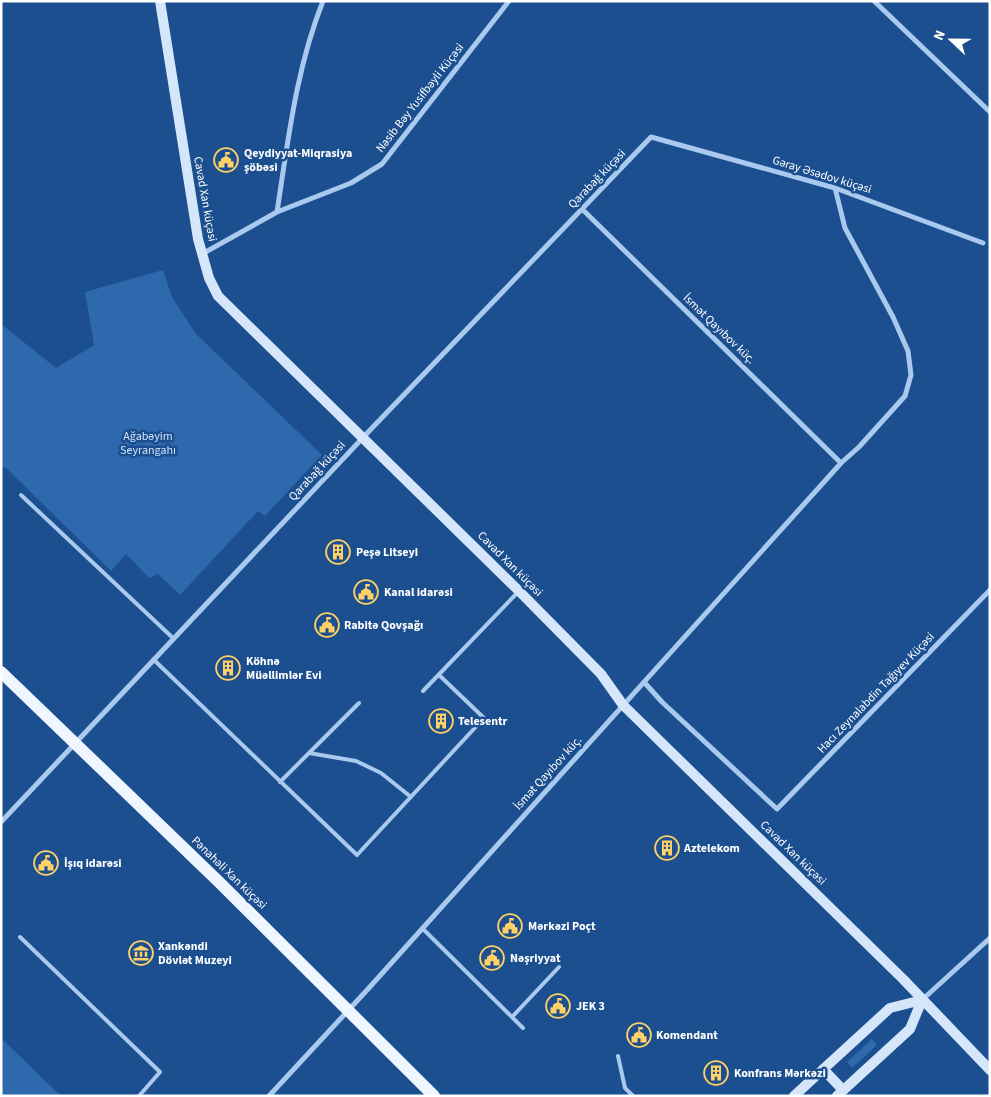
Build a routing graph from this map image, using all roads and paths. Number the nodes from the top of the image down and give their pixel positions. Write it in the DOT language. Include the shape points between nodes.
graph roads {
  1 [pos="160,1"];
  2 [pos="323,1"];
  3 [pos="509,1"];
  4 [pos="874,1"];
  5 [pos="990,112"];
  6 [pos="651,137"];
  7 [pos="835,188"];
  8 [pos="582,209"];
  9 [pos="278,212"];
  10 [pos="983,243"];
  11 [pos="202,254"];
  12 [pos="363,438"];
  13 [pos="842,463"];
  14 [pos="22,495"];
  15 [pos="519,590"];
  16 [pos="990,590"];
  17 [pos="174,639"];
  18 [pos="154,660"];
  19 [pos="1,672"];
  20 [pos="439,675"];
  21 [pos="644,682"];
  22 [pos="422,692"];
  23 [pos="359,703"];
  24 [pos="623,705"];
  25 [pos="76,743"];
  26 [pos="309,753"];
  27 [pos="280,782"];
  28 [pos="411,797"];
  29 [pos="1,822"];
  30 [pos="422,928"];
  31 [pos="20,937"];
  32 [pos="990,938"];
  33 [pos="559,967"];
  34 [pos="922,1000"];
  35 [pos="348,1010"];
  36 [pos="512,1017"];
  37 [pos="523,1028"];
  38 [pos="618,1056"];
  39 [pos="823,1069"];
  40 [pos="990,1070"];
  41 [pos="843,1094"];
  42 [pos="140,1096"];
  43 [pos="269,1096"];
  44 [pos="434,1096"];
  45 [pos="633,1096"];
  46 [pos="794,1096"];
  1 -- 11 [label="street, Cavad Xan küçəsi"];
  2 -- 9 [label="street" via="294,104"];
  3 -- 9 [label="street, Nəsib Bəy Yusifbəyli Küçəsi" via="382,164 351,183"];
  4 -- 5 [label="street"];
  6 -- 7 [label="street, Gəray Əsədov küçəsi"];
  6 -- 8 [label="street, Qarabağ küçəsi"];
  7 -- 10 [label="street, Gəray Əsədov küçəsi"];
  7 -- 13 [label="street, İsmət Qayıbov küç." via="845,228 908,351 911,375 905,396"];
  8 -- 12 [label="street, Qarabağ küçəsi"];
  8 -- 13 [label="street, İsmət Qayıbov küç."];
  9 -- 11 [label="street, Nəsib Bəy Yusifbəyli Küçəsi"];
  11 -- 12 [label="street, Cavad Xan küçəsi" via="218,296"];
  12 -- 15 [label="street, Cavad Xan küçəsi"];
  12 -- 17 [label="street, Qarabağ küçəsi"];
  13 -- 21 [label="street, İsmət Qayıbov küç."];
  14 -- 17 [label="lane"];
  15 -- 20 [label="lane"];
  15 -- 24 [label="street, Cavad Xan küçəsi" via="602,674"];
  16 -- 21 [label="street, Hacı Zeynalabdin Tağıyev Küçəsi" via="777,809"];
  17 -- 18 [label="street, Qarabağ küçəsi"];
  18 -- 25 [label="street, Qarabağ küçəsi"];
  18 -- 27 [label="lane"];
  19 -- 25 [label="main road, Pənahəli Xan küçəsi"];
  20 -- 22 [label="lane"];
  20 -- 28 [label="lane" via="484,718"];
  21 -- 24 [label="street, İsmət Qayıbov küç."];
  23 -- 26 [label="lane"];
  24 -- 30 [label="street, İsmət Qayıbov küç."];
  24 -- 34 [label="street, Cavad Xan küçəsi"];
  25 -- 29 [label="street, Qarabağ küçəsi"];
  25 -- 35 [label="main road, Pənahəli Xan küçəsi"];
  26 -- 27 [label="lane"];
  26 -- 28 [label="lane" via="356,761 381,773"];
  27 -- 28 [label="lane" via="357,855"];
  30 -- 35 [label="street, İsmət Qayıbov küç."];
  30 -- 36 [label="lane"];
  31 -- 42 [label="lane" via="160,1072"];
  32 -- 34 [label="street"];
  33 -- 36 [label="lane"];
  34 -- 39 [label="street" via="890,1008"];
  34 -- 40 [label="street, Cavad Xan küçəsi"];
  34 -- 41 [label="street" via="910,1029"];
  35 -- 43 [label="street, İsmət Qayıbov küç."];
  35 -- 44 [label="main road, Pənahəli Xan küçəsi"];
  36 -- 37 [label="lane"];
  38 -- 45 [label="lane" via="625,1088"];
  39 -- 41 [label="street"];
  39 -- 46 [label="street"];
}
